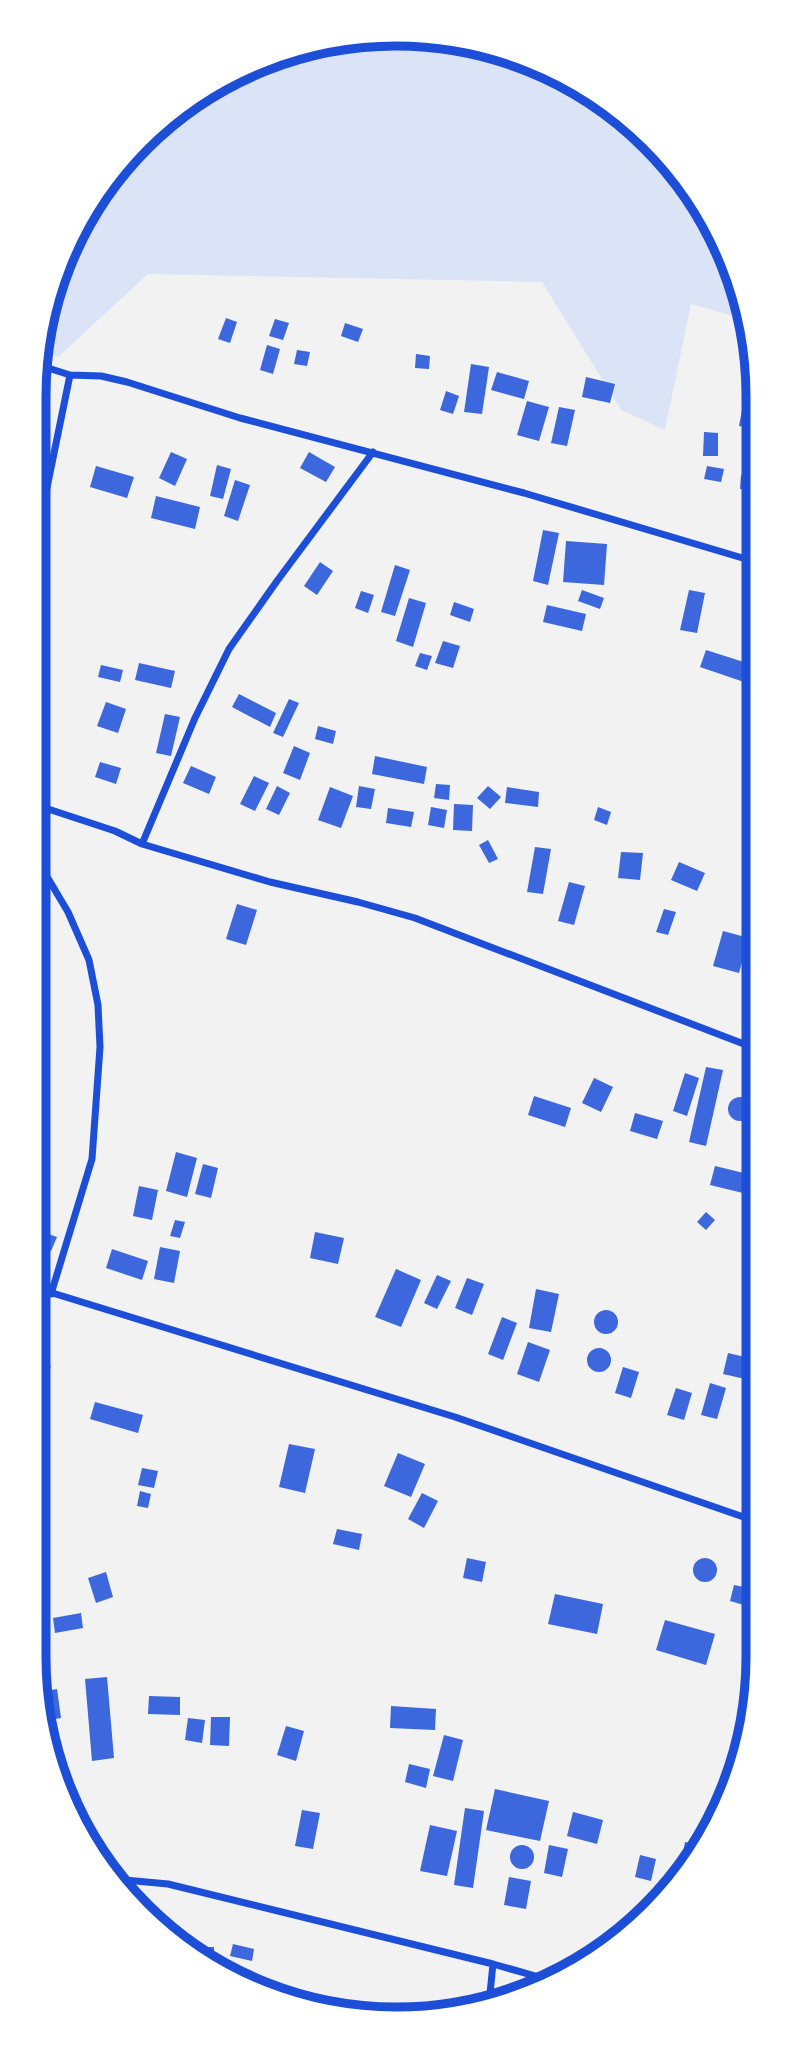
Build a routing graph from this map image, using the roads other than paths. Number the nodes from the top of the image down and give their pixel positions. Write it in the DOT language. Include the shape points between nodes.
graph roads {
  1 [pos="47,367"];
  2 [pos="70,375"];
  3 [pos="373,452"];
  4 [pos="46,492"];
  5 [pos="746,559"];
  6 [pos="46,808"];
  7 [pos="142,844"];
  8 [pos="46,875"];
  9 [pos="746,1045"];
  10 [pos="46,1292"];
  11 [pos="51,1294"];
  12 [pos="746,1518"];
  13 [pos="127,1880"];
  14 [pos="493,1964"];
  15 [pos="537,1977"];
  16 [pos="490,1994"];
  1 -- 2 [label="street"];
  2 -- 3 [label="street" via="127,382 240,418"];
  2 -- 4 [label="street"];
  3 -- 5 [label="street"];
  3 -- 7 [label="street" via="229,649"];
  6 -- 7 [label="street"];
  7 -- 9 [label="street" via="415,918"];
  8 -- 11 [label="street" via="89,960 99,1005 100,1046 92,1159"];
  10 -- 11 [label="street"];
  11 -- 12 [label="street" via="455,1417"];
  13 -- 14 [label="street" via="168,1884"];
  14 -- 15 [label="street"];
  14 -- 16 [label="street"];
}
